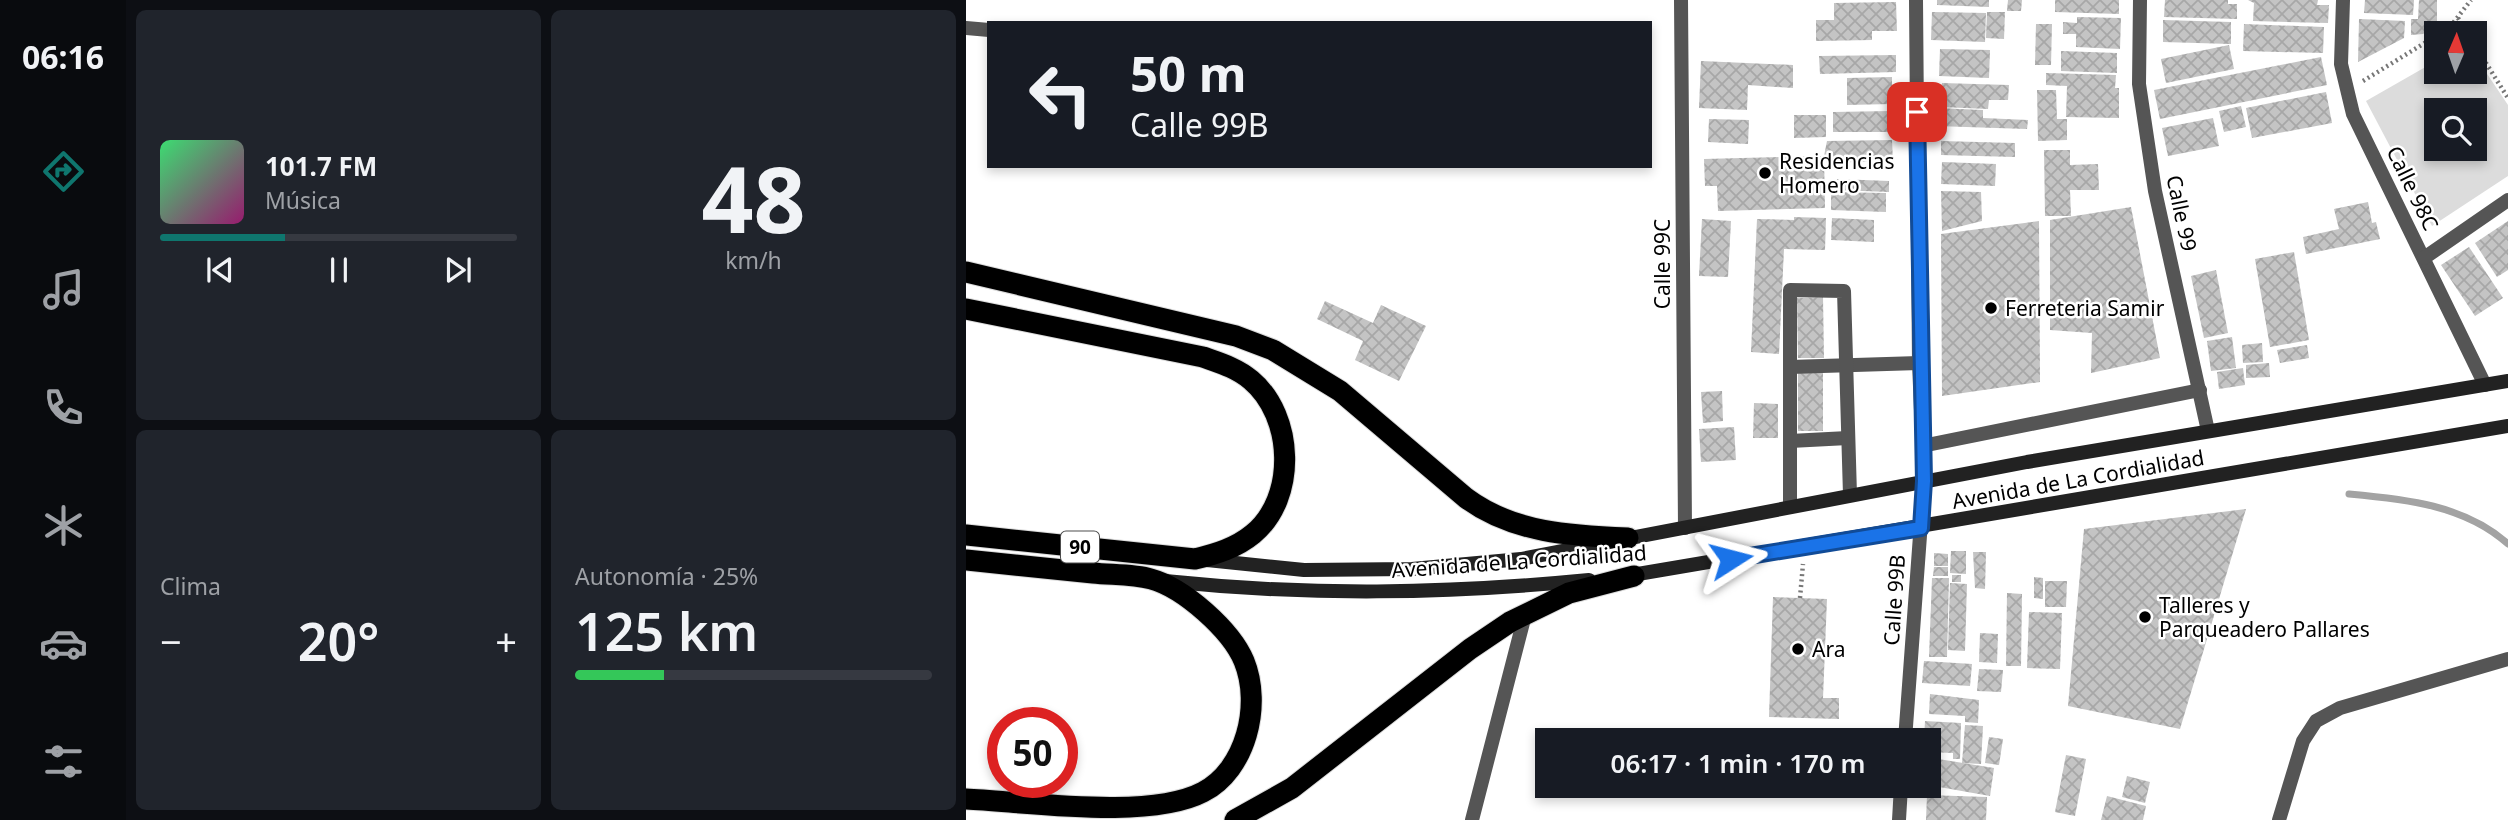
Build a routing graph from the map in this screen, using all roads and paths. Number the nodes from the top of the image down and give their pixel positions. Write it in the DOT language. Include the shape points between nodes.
graph roads {
  1 [pos="1681,0"];
  2 [pos="1916,0"];
  3 [pos="2140,0"];
  4 [pos="2343,0"];
  5 [pos="2472,0"];
  6 [pos="2458,18"];
  7 [pos="2455,21"];
  8 [pos="2460,21"];
  9 [pos="966,28"];
  10 [pos="987,30"];
  11 [pos="2424,44"];
  12 [pos="2487,65"];
  13 [pos="2348,91"];
  14 [pos="2508,98"];
  15 [pos="2508,200"];
  16 [pos="2424,258"];
  17 [pos="966,272"];
  18 [pos="966,309"];
  19 [pos="1919,363"];
  20 [pos="1790,367"];
  21 [pos="1846,367"];
  22 [pos="2508,381"];
  23 [pos="2485,385"];
  24 [pos="2200,390"];
  25 [pos="2508,426"];
  26 [pos="2208,431"];
  27 [pos="1848,438"];
  28 [pos="1790,441"];
  29 [pos="1922,446"];
  30 [pos="1924,481"];
  31 [pos="1850,495"];
  32 [pos="1790,507"];
  33 [pos="1685,528"];
  34 [pos="1921,528"];
  35 [pos="966,534"];
  36 [pos="1628,538"];
  37 [pos="1804,547"];
  38 [pos="1195,559"];
  39 [pos="966,560"];
  40 [pos="1634,576"];
  41 [pos="1152,579"];
  42 [pos="1800,598"];
  43 [pos="1525,615"];
  44 [pos="2508,659"];
  45 [pos="1906,728"];
  46 [pos="1900,798"];
  47 [pos="966,799"];
  48 [pos="1235,820"];
  49 [pos="1472,820"];
  50 [pos="1899,820"];
  51 [pos="2279,820"];
  1 -- 33 [label="street, Calle 99C"];
  2 -- 19 [label="street, Calle 99B"];
  3 -- 24 [label="street, Calle 99" via="2139,84 2155,191"];
  4 -- 13 [label="street, Calle 98C" via="2341,64"];
  5 -- 6 [label="path"];
  6 -- 7 [label="path"];
  6 -- 8 [label="path"];
  9 -- 10 [label="street"];
  11 -- 13 [label="path"];
  12 -- 14 [label="path"];
  13 -- 16 [label="street, Calle 98C" via="2353,114"];
  15 -- 16 [label="street"];
  16 -- 23 [label="street, Calle 98C"];
  17 -- 36 [label="highway" via="1259,344 1294,360 1340,391 1488,513 1551,532"];
  18 -- 38 [label="highway" via="1203,357 1237,370 1261,390 1275,416 1283,449 1284,476 1278,499 1265,522 1244,541"];
  19 -- 21 [label="street"];
  19 -- 29 [label="street, Calle 99B"];
  20 -- 21 [label="street"];
  20 -- 21 [label="street" via="1790,289 1844,291"];
  20 -- 28 [label="street"];
  21 -- 27 [label="street"];
  22 -- 23 [label="main road, Avenida de La Cordialidad"];
  23 -- 26 [label="main road, Avenida de La Cordialidad"];
  24 -- 26 [label="street, Calle 99"];
  24 -- 29 [label="street"];
  25 -- 34 [label="main road, Avenida de La Cordialidad"];
  26 -- 30 [label="main road, Avenida de La Cordialidad"];
  27 -- 28 [label="street"];
  27 -- 31 [label="street"];
  28 -- 32 [label="street"];
  29 -- 30 [label="street, Calle 99B"];
  30 -- 31 [label="main road, Avenida de La Cordialidad"];
  30 -- 34 [label="street, Calle 99B"];
  31 -- 32 [label="main road, Avenida de La Cordialidad"];
  32 -- 33 [label="main road, Avenida de La Cordialidad"];
  33 -- 36 [label="main road, Avenida de La Cordialidad"];
  34 -- 37 [label="main road, Avenida de La Cordialidad"];
  34 -- 45 [label="street, Calle 99B"];
  35 -- 38 [label="highway, 90"];
  36 -- 38 [label="main road, Avenida de La Cordialidad" via="1521,559 1412,569 1304,570"];
  37 -- 40 [label="main road, Avenida de La Cordialidad"];
  37 -- 42 [label="path"];
  39 -- 41 [label="highway, 90"];
  40 -- 41 [label="main road, Avenida de La Cordialidad" via="1441,592 1345,593"];
  40 -- 43 [label="highway" via="1569,593"];
  41 -- 47 [label="highway" via="1211,617 1231,638 1245,663 1249,721 1239,755 1229,769 1203,792 1152,807"];
  43 -- 48 [label="highway" via="1470,649 1293,788"];
  43 -- 49 [label="street"];
  44 -- 51 [label="street" via="2340,708 2316,720 2303,741"];
  46 -- 50 [label="street"];
}
